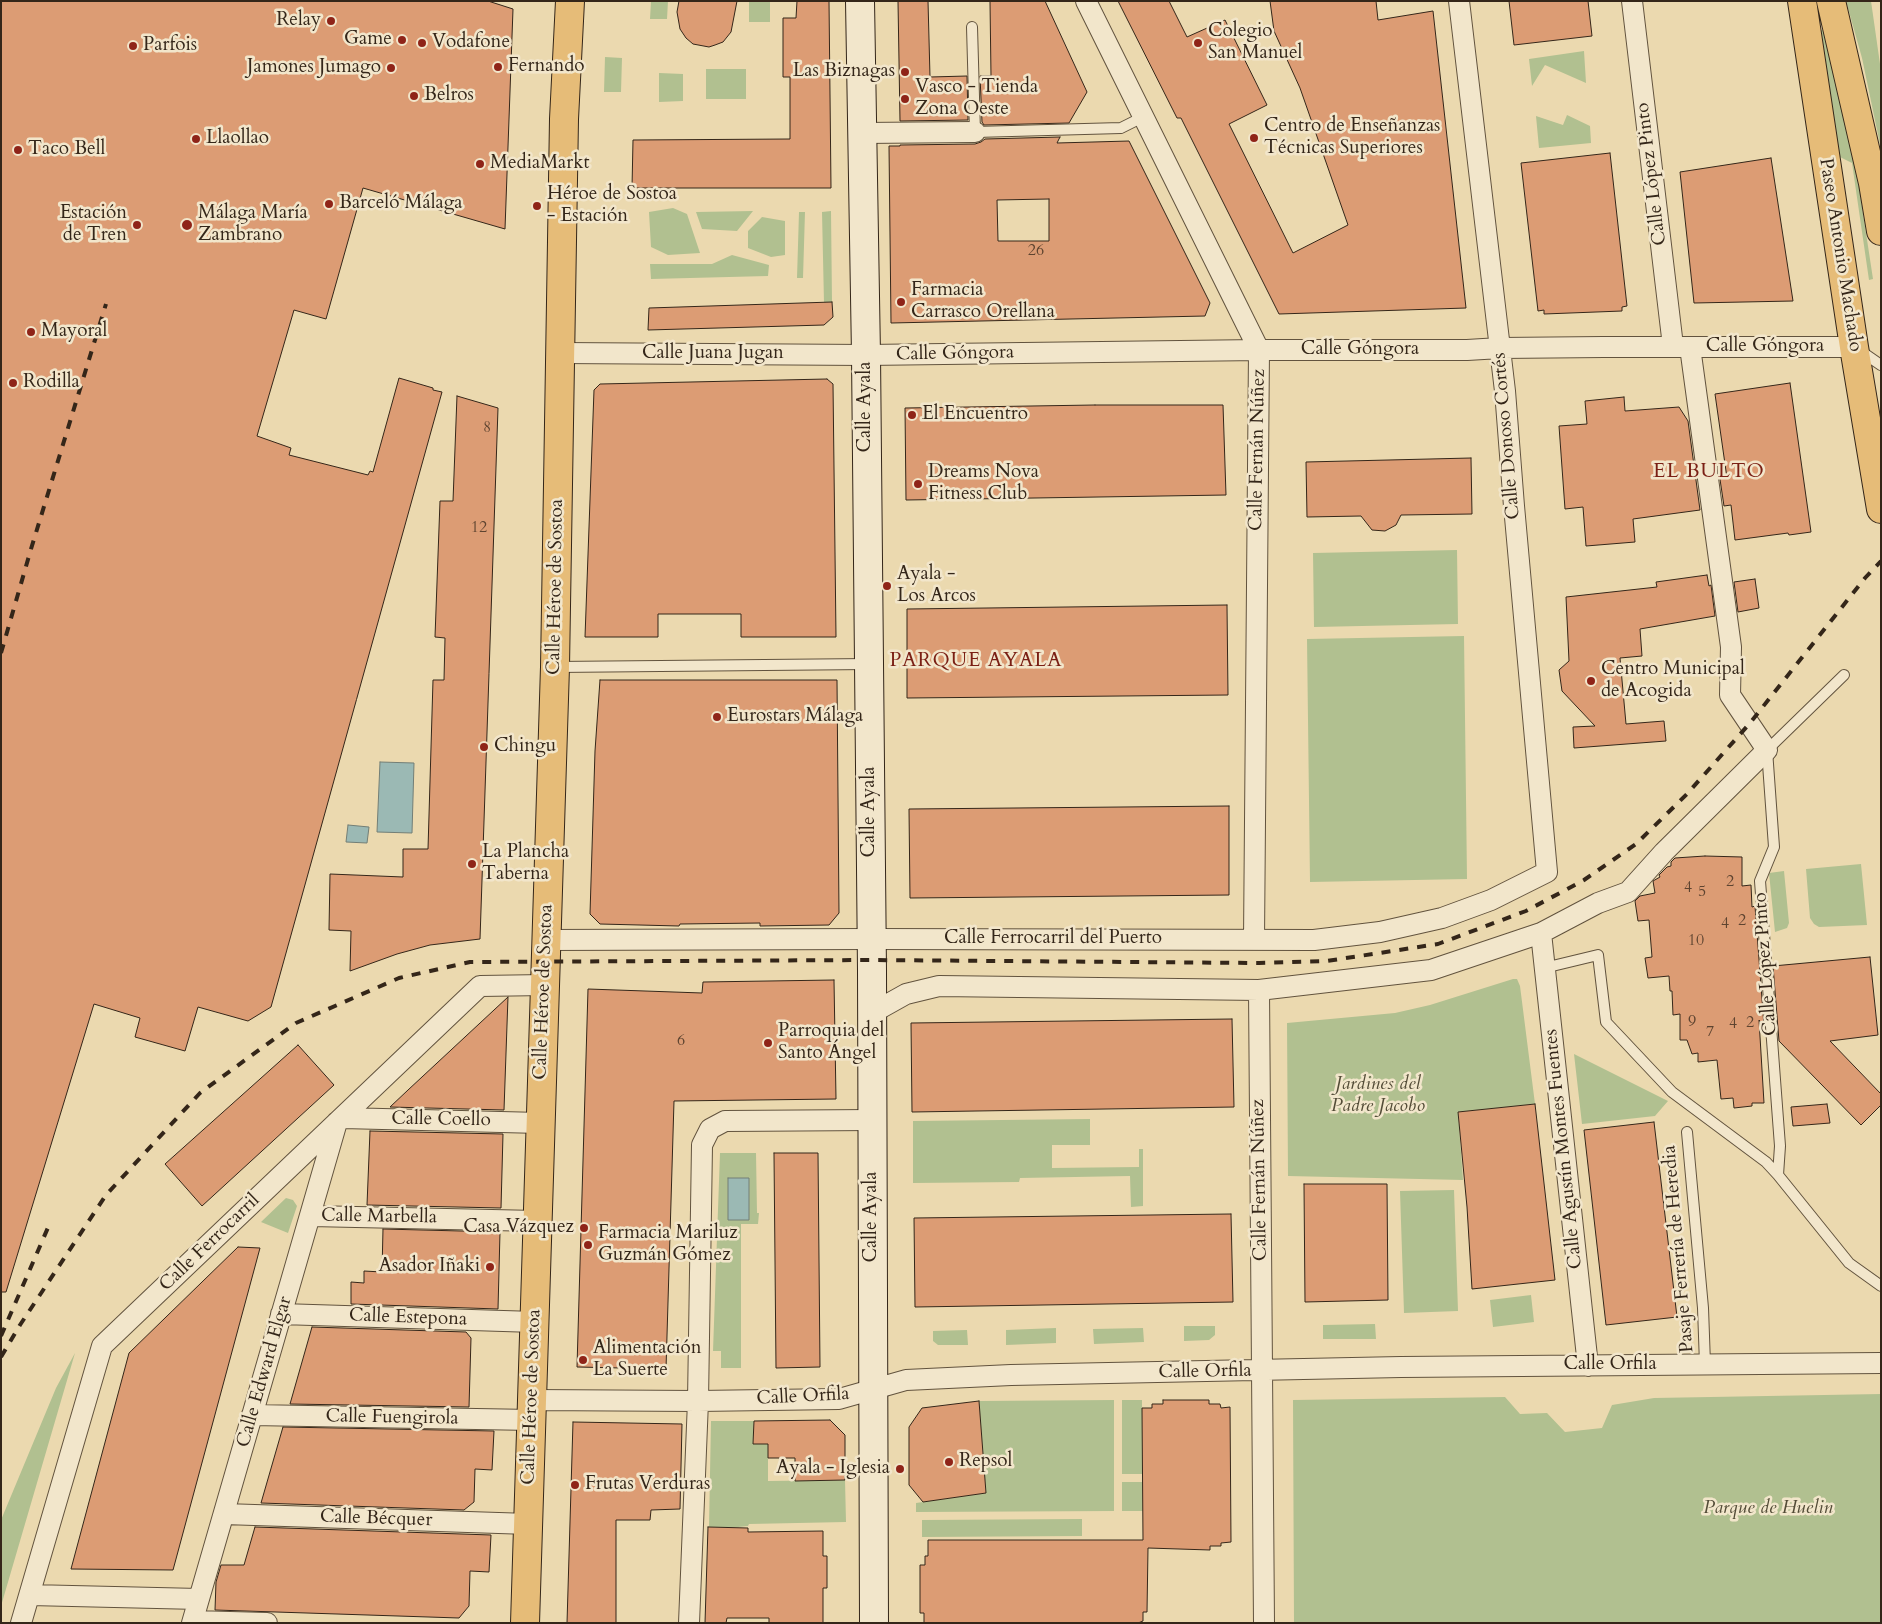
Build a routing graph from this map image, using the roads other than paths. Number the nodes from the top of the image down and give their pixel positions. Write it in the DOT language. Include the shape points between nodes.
graph roads {
  1 [pos="860,1"];
  2 [pos="1086,1"];
  3 [pos="1459,1"];
  4 [pos="1632,1"];
  5 [pos="1802,1"];
  6 [pos="1831,1"];
  7 [pos="568,9"];
  8 [pos="972,27"];
  9 [pos="1143,117"];
  10 [pos="975,132"];
  11 [pos="863,133"];
  12 [pos="1881,231"];
  13 [pos="1682,346"];
  14 [pos="1854,347"];
  15 [pos="1500,348"];
  16 [pos="1259,350"];
  17 [pos="560,353"];
  18 [pos="866,355"];
  19 [pos="1881,365"];
  20 [pos="1881,509"];
  21 [pos="869,664"];
  22 [pos="555,667"];
  23 [pos="1844,674"];
  24 [pos="1767,750"];
  25 [pos="1547,872"];
  26 [pos="1541,933"];
  27 [pos="870,939"];
  28 [pos="1254,939"];
  29 [pos="546,940"];
  30 [pos="1544,968"];
  31 [pos="545,985"];
  32 [pos="1259,990"];
  33 [pos="872,1013"];
  34 [pos="340,1120"];
  35 [pos="872,1120"];
  36 [pos="540,1123"];
  37 [pos="1687,1132"];
  38 [pos="1778,1175"];
  39 [pos="311,1216"];
  40 [pos="538,1221"];
  41 [pos="1881,1286"];
  42 [pos="282,1314"];
  43 [pos="535,1322"];
  44 [pos="1881,1363"];
  45 [pos="1705,1364"];
  46 [pos="1588,1366"];
  47 [pos="1262,1370"];
  48 [pos="872,1390"];
  49 [pos="698,1401"];
  50 [pos="532,1410"];
  51 [pos="252,1414"];
  52 [pos="224,1514"];
  53 [pos="528,1524"];
  54 [pos="30,1595"];
  55 [pos="199,1599"];
  56 [pos="192,1622"];
  57 [pos="21,1623"];
  58 [pos="267,1623"];
  59 [pos="525,1623"];
  60 [pos="689,1623"];
  61 [pos="874,1623"];
  62 [pos="1264,1623"];
  1 -- 11 [label="main road, Calle Ayala"];
  2 -- 9 [label="street, Calle Fernán Núñez"];
  3 -- 15 [label="street, Calle Donoso Cortés"];
  4 -- 13 [label="street, Calle López Pinto"];
  5 -- 14 [label="main road, Paseo Antonio Machado"];
  6 -- 12 [label="main road"];
  7 -- 17 [label="main road, Calle Héroe de Sostoa"];
  8 -- 10 [label="lane"];
  9 -- 10 [label="lane" via="1120,128"];
  9 -- 16 [label="street, Calle Fernán Núñez"];
  10 -- 11 [label="street"];
  11 -- 18 [label="main road, Calle Ayala"];
  13 -- 14 [label="street, Calle Góngora"];
  13 -- 15 [label="street, Calle Góngora"];
  13 -- 24 [label="street, Calle López Pinto" via="1730,647 1730,695"];
  14 -- 19 [label="lane"];
  14 -- 20 [label="main road, Paseo Antonio Machado"];
  15 -- 16 [label="street, Calle Góngora"];
  15 -- 25 [label="street, Calle Donoso Cortés"];
  16 -- 18 [label="street, Calle Góngora"];
  16 -- 28 [label="street, Calle Fernán Núñez"];
  17 -- 18 [label="street, Calle Juana Jugan"];
  17 -- 22 [label="main road, Calle Héroe de Sostoa"];
  18 -- 21 [label="main road, Calle Ayala"];
  21 -- 22 [label="lane"];
  21 -- 27 [label="main road, Calle Ayala"];
  22 -- 29 [label="main road, Calle Héroe de Sostoa"];
  23 -- 24 [label="lane"];
  24 -- 26 [label="street" via="1628,892 1598,903"];
  24 -- 38 [label="lane, Calle López Pinto" via="1774,847 1760,881 1780,1146"];
  25 -- 28 [label="street, Calle Ferrocarril del Puerto" via="1491,900 1442,918 1389,930 1314,940"];
  26 -- 30 [label="street, Calle Agustín Montes Fuentes"];
  26 -- 32 [label="street" via="1431,970"];
  27 -- 28 [label="street, Calle Ferrocarril del Puerto"];
  27 -- 29 [label="street, Calle Ferrocarril del Puerto"];
  27 -- 33 [label="main road, Calle Ayala"];
  29 -- 31 [label="main road, Calle Héroe de Sostoa"];
  30 -- 38 [label="lane" via="1598,955 1606,1022 1672,1092 1766,1162"];
  30 -- 46 [label="street, Calle Agustín Montes Fuentes"];
  31 -- 34 [label="street, Calle Ferrocarril" via="480,986"];
  31 -- 36 [label="main road, Calle Héroe de Sostoa"];
  32 -- 33 [label="street" via="939,986 906,994"];
  32 -- 47 [label="street, Calle Fernán Núñez"];
  33 -- 35 [label="main road, Calle Ayala"];
  34 -- 36 [label="street, Calle Coello"];
  34 -- 39 [label="street, Calle Edward Elgar"];
  34 -- 54 [label="street, Calle Ferrocarril" via="102,1346"];
  35 -- 48 [label="main road, Calle Ayala"];
  35 -- 49 [label="street" via="725,1121 710,1129 702,1145"];
  36 -- 40 [label="main road, Calle Héroe de Sostoa"];
  37 -- 45 [label="lane, Pasaje Ferrería de Heredia"];
  38 -- 41 [label="lane" via="1849,1263"];
  39 -- 40 [label="street, Calle Marbella"];
  39 -- 42 [label="street, Calle Edward Elgar"];
  40 -- 43 [label="main road, Calle Héroe de Sostoa"];
  42 -- 43 [label="street, Calle Estepona"];
  42 -- 51 [label="street, Calle Edward Elgar"];
  43 -- 50 [label="main road, Calle Héroe de Sostoa"];
  44 -- 45 [label="street, Calle Orfila"];
  45 -- 46 [label="street, Calle Orfila"];
  46 -- 47 [label="street, Calle Orfila"];
  47 -- 48 [label="street, Calle Orfila" via="925,1379 906,1380"];
  47 -- 62 [label="street, Calle Fernán Núñez"];
  48 -- 49 [label="street, Calle Orfila" via="839,1399"];
  48 -- 61 [label="main road, Calle Ayala"];
  49 -- 50 [label="street, Calle Orfila"];
  49 -- 60 [label="street"];
  50 -- 51 [label="street, Calle Fuengirola"];
  50 -- 53 [label="main road, Calle Héroe de Sostoa"];
  51 -- 52 [label="street, Calle Edward Elgar"];
  52 -- 53 [label="street, Calle Bécquer"];
  52 -- 55 [label="street, Calle Edward Elgar"];
  53 -- 59 [label="main road, Calle Héroe de Sostoa"];
  54 -- 55 [label="street"];
  54 -- 57 [label="street, Calle Ferrocarril"];
  55 -- 56 [label="street, Calle Edward Elgar"];
  56 -- 58 [label="street"];
}
